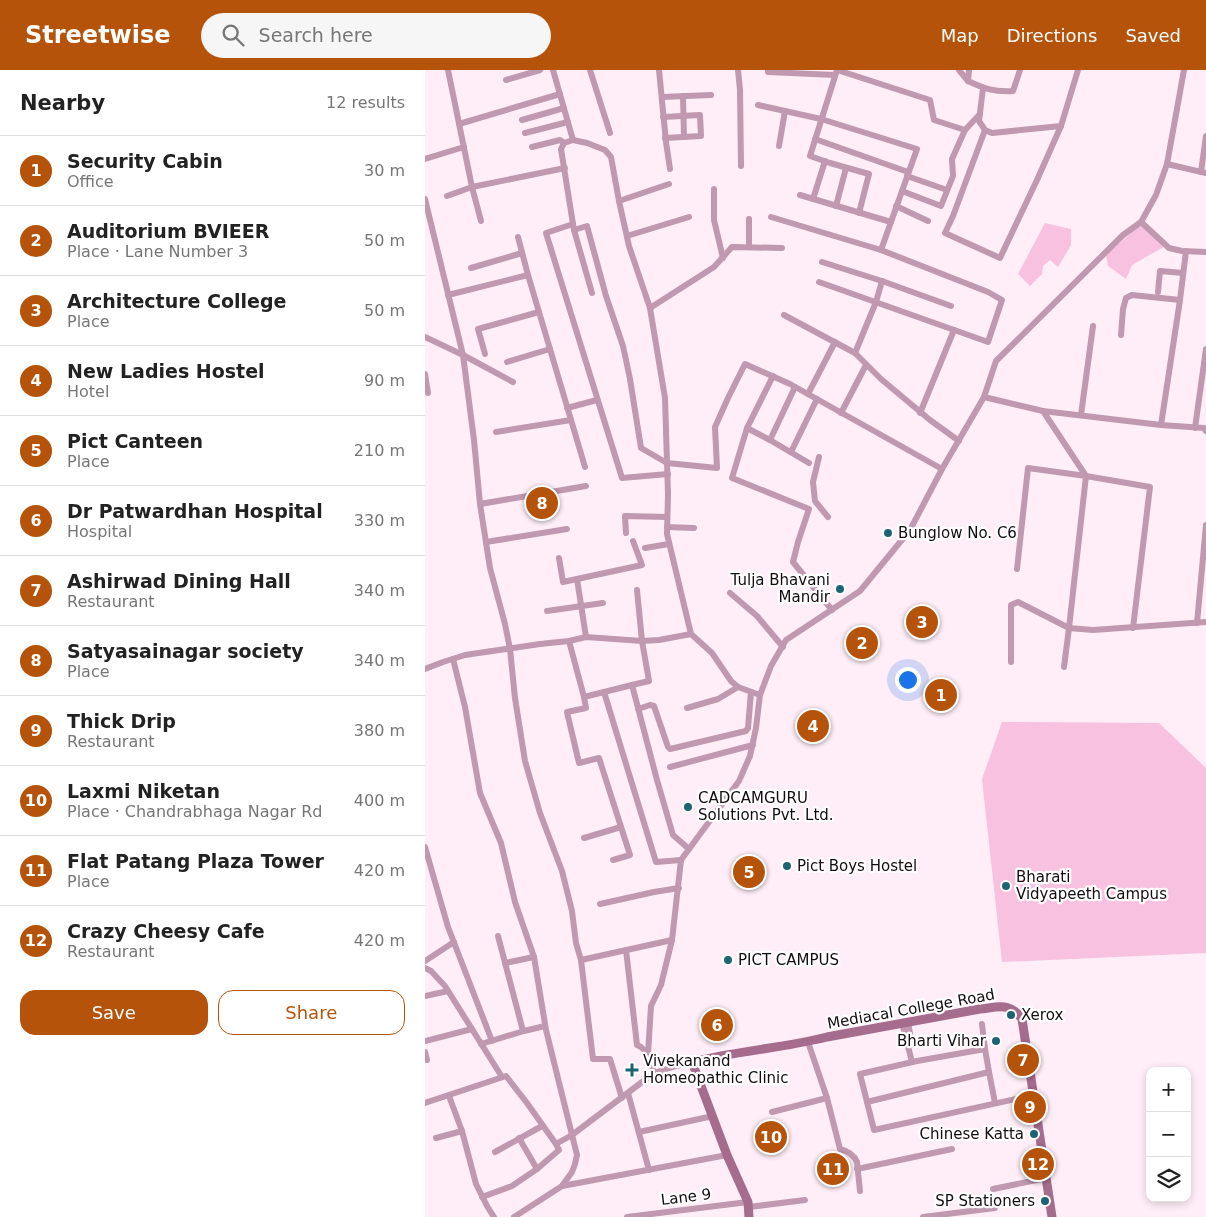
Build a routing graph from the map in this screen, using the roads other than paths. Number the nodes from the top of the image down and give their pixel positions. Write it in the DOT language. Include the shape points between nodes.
graph roads {
  1 [pos="447,70"];
  2 [pos="540,70"];
  3 [pos="553,70"];
  4 [pos="590,70"];
  5 [pos="659,70"];
  6 [pos="738,70"];
  7 [pos="768,70"];
  8 [pos="862,70"];
  9 [pos="959,70"];
  10 [pos="969,70"];
  11 [pos="1020,70"];
  12 [pos="1078,70"];
  13 [pos="1184,70"];
  14 [pos="836,72"];
  15 [pos="860,78"];
  16 [pos="506,80"];
  17 [pos="968,81"];
  18 [pos="983,88"];
  19 [pos="560,94"];
  20 [pos="711,95"];
  21 [pos="662,96"];
  22 [pos="683,96"];
  23 [pos="759,105"];
  24 [pos="564,108"];
  25 [pos="785,111"];
  26 [pos="980,114"];
  27 [pos="684,116"];
  28 [pos="663,117"];
  29 [pos="821,119"];
  30 [pos="522,120"];
  31 [pos="568,122"];
  32 [pos="459,124"];
  33 [pos="1061,126"];
  34 [pos="965,130"];
  35 [pos="985,130"];
  36 [pos="610,133"];
  37 [pos="525,134"];
  38 [pos="1206,136"];
  39 [pos="684,137"];
  40 [pos="665,138"];
  41 [pos="815,139"];
  42 [pos="573,140"];
  43 [pos="564,144"];
  44 [pos="779,146"];
  45 [pos="464,147"];
  46 [pos="532,147"];
  47 [pos="425,159"];
  48 [pos="825,162"];
  49 [pos="1167,164"];
  50 [pos="741,166"];
  51 [pos="565,168"];
  52 [pos="845,168"];
  53 [pos="670,170"];
  54 [pos="1204,173"];
  55 [pos="908,174"];
  56 [pos="669,184"];
  57 [pos="472,187"];
  58 [pos="714,189"];
  59 [pos="947,190"];
  60 [pos="902,191"];
  61 [pos="800,195"];
  62 [pos="447,196"];
  63 [pos="425,199"];
  64 [pos="813,199"];
  65 [pos="619,201"];
  66 [pos="836,206"];
  67 [pos="897,206"];
  68 [pos="859,213"];
  69 [pos="689,217"];
  70 [pos="771,218"];
  71 [pos="749,219"];
  72 [pos="481,221"];
  73 [pos="928,221"];
  74 [pos="891,222"];
  75 [pos="1141,222"];
  76 [pos="574,227"];
  77 [pos="627,236"];
  78 [pos="518,237"];
  79 [pos="749,247"];
  80 [pos="781,248"];
  81 [pos="881,250"];
  82 [pos="1186,251"];
  83 [pos="1206,252"];
  84 [pos="522,253"];
  85 [pos="723,258"];
  86 [pos="822,262"];
  87 [pos="471,268"];
  88 [pos="1183,274"];
  89 [pos="528,275"];
  90 [pos="882,281"];
  91 [pos="819,282"];
  92 [pos="1158,292"];
  93 [pos="592,293"];
  94 [pos="448,295"];
  95 [pos="1180,300"];
  96 [pos="876,302"];
  97 [pos="951,306"];
  98 [pos="650,308"];
  99 [pos="539,312"];
  100 [pos="784,315"];
  101 [pos="1093,326"];
  102 [pos="954,330"];
  103 [pos="1121,335"];
  104 [pos="425,337"];
  105 [pos="835,342"];
  106 [pos="551,350"];
  107 [pos="1206,350"];
  108 [pos="855,353"];
  109 [pos="485,354"];
  110 [pos="463,355"];
  111 [pos="507,362"];
  112 [pos="866,365"];
  113 [pos="425,374"];
  114 [pos="773,376"];
  115 [pos="513,382"];
  116 [pos="795,387"];
  117 [pos="428,393"];
  118 [pos="808,394"];
  119 [pos="984,397"];
  120 [pos="817,399"];
  121 [pos="597,400"];
  122 [pos="567,408"];
  123 [pos="1043,411"];
  124 [pos="841,413"];
  125 [pos="920,413"];
  126 [pos="1081,415"];
  127 [pos="571,420"];
  128 [pos="1161,425"];
  129 [pos="747,428"];
  130 [pos="1195,428"];
  131 [pos="1206,430"];
  132 [pos="496,432"];
  133 [pos="770,440"];
  134 [pos="959,441"];
  135 [pos="791,452"];
  136 [pos="819,457"];
  137 [pos="667,463"];
  138 [pos="809,463"];
  139 [pos="585,467"];
  140 [pos="942,469"];
  141 [pos="668,474"];
  142 [pos="1086,476"];
  143 [pos="586,486"];
  144 [pos="480,504"];
  145 [pos="667,517"];
  146 [pos="829,517"];
  147 [pos="1206,525"];
  148 [pos="667,527"];
  149 [pos="694,528"];
  150 [pos="567,529"];
  151 [pos="626,533"];
  152 [pos="633,541"];
  153 [pos="486,542"];
  154 [pos="669,544"];
  155 [pos="645,548"];
  156 [pos="559,558"];
  157 [pos="1205,562"];
  158 [pos="1017,569"];
  159 [pos="577,579"];
  160 [pos="637,590"];
  161 [pos="730,593"];
  162 [pos="603,603"];
  163 [pos="581,607"];
  164 [pos="832,610"];
  165 [pos="547,611"];
  166 [pos="1206,622"];
  167 [pos="1197,623"];
  168 [pos="1069,628"];
  169 [pos="1133,628"];
  170 [pos="691,634"];
  171 [pos="586,637"];
  172 [pos="569,641"];
  173 [pos="642,641"];
  174 [pos="783,647"];
  175 [pos="510,648"];
  176 [pos="453,659"];
  177 [pos="1011,662"];
  178 [pos="1064,668"];
  179 [pos="425,669"];
  180 [pos="632,686"];
  181 [pos="738,688"];
  182 [pos="604,692"];
  183 [pos="751,692"];
  184 [pos="760,696"];
  185 [pos="584,697"];
  186 [pos="638,708"];
  187 [pos="687,708"];
  188 [pos="753,746"];
  189 [pos="669,767"];
  190 [pos="621,827"];
  191 [pos="584,838"];
  192 [pos="425,848"];
  193 [pos="689,849"];
  194 [pos="613,860"];
  195 [pos="681,860"];
  196 [pos="679,888"];
  197 [pos="600,904"];
  198 [pos="498,936"];
  199 [pos="672,940"];
  200 [pos="454,942"];
  201 [pos="626,950"];
  202 [pos="534,957"];
  203 [pos="581,960"];
  204 [pos="425,961"];
  205 [pos="505,963"];
  206 [pos="425,968"];
  207 [pos="448,990"];
  208 [pos="425,996"];
  209 [pos="905,1023"];
  210 [pos="982,1024"];
  211 [pos="545,1026"];
  212 [pos="472,1029"];
  213 [pos="523,1031"];
  214 [pos="425,1041"];
  215 [pos="492,1041"];
  216 [pos="808,1042"];
  217 [pos="481,1044"];
  218 [pos="985,1049"];
  219 [pos="425,1052"];
  220 [pos="648,1054"];
  221 [pos="427,1060"];
  222 [pos="693,1062"];
  223 [pos="914,1062"];
  224 [pos="989,1072"];
  225 [pos="654,1073"];
  226 [pos="502,1077"];
  227 [pos="628,1094"];
  228 [pos="1034,1095"];
  229 [pos="449,1096"];
  230 [pos="622,1098"];
  231 [pos="827,1098"];
  232 [pos="867,1102"];
  233 [pos="425,1103"];
  234 [pos="995,1103"];
  235 [pos="772,1112"];
  236 [pos="713,1116"];
  237 [pos="542,1126"];
  238 [pos="462,1131"];
  239 [pos="639,1132"];
  240 [pos="571,1135"];
  241 [pos="436,1138"];
  242 [pos="519,1138"];
  243 [pos="556,1144"];
  244 [pos="952,1149"];
  245 [pos="495,1152"];
  246 [pos="727,1155"];
  247 [pos="857,1168"];
  248 [pos="537,1169"];
  249 [pos="649,1170"];
  250 [pos="1046,1178"];
  251 [pos="562,1186"];
  252 [pos="993,1189"];
  253 [pos="860,1191"];
  254 [pos="482,1196"];
  255 [pos="805,1200"];
  256 [pos="748,1204"];
  257 [pos="995,1208"];
  258 [pos="494,1217"];
  259 [pos="514,1217"];
  260 [pos="627,1217"];
  261 [pos="749,1217"];
  262 [pos="923,1217"];
  263 [pos="1052,1217"];
  1 -- 32 [label="street"];
  2 -- 16 [label="street"];
  3 -- 19 [label="street"];
  4 -- 36 [label="street"];
  5 -- 21 [label="street"];
  6 -- 50 [label="street"];
  7 -- 14 [label="street"];
  8 -- 15 [label="street"];
  9 -- 17 [label="street"];
  10 -- 17 [label="street"];
  11 -- 18 [label="street" via="1013,91"];
  12 -- 33 [label="street"];
  13 -- 49 [label="street"];
  14 -- 15 [label="street"];
  14 -- 29 [label="street"];
  15 -- 34 [label="street" via="930,100 934,120"];
  17 -- 18 [label="street"];
  18 -- 26 [label="street"];
  19 -- 24 [label="street"];
  19 -- 32 [label="street"];
  20 -- 22 [label="street"];
  21 -- 22 [label="street"];
  21 -- 28 [label="street"];
  22 -- 27 [label="street"];
  23 -- 25 [label="street"];
  24 -- 30 [label="street"];
  24 -- 31 [label="street"];
  25 -- 29 [label="street"];
  25 -- 44 [label="street"];
  26 -- 34 [label="street"];
  26 -- 35 [label="street" via="979,121"];
  27 -- 28 [label="street"];
  27 -- 39 [label="street"];
  27 -- 39 [label="street" via="701,115 701,136"];
  28 -- 40 [label="street"];
  29 -- 41 [label="street"];
  29 -- 55 [label="street" via="917,149"];
  31 -- 37 [label="street"];
  31 -- 42 [label="street"];
  32 -- 45 [label="street"];
  33 -- 35 [label="street" via="993,133"];
  33 -- 35 [label="street" via="1000,258 945,233"];
  34 -- 59 [label="street" via="951,159 953,176"];
  38 -- 54 [label="street"];
  39 -- 40 [label="street"];
  40 -- 53 [label="street"];
  41 -- 48 [label="street" via="810,156"];
  41 -- 55 [label="street"];
  42 -- 43 [label="street"];
  42 -- 65 [label="street" via="597,146 609,153"];
  43 -- 46 [label="street" via="560,140"];
  43 -- 51 [label="street" via="561,149"];
  45 -- 47 [label="street"];
  45 -- 57 [label="street"];
  48 -- 52 [label="street"];
  48 -- 64 [label="street"];
  49 -- 54 [label="street"];
  49 -- 75 [label="street" via="1156,195"];
  51 -- 57 [label="street"];
  51 -- 76 [label="street"];
  52 -- 66 [label="street"];
  52 -- 68 [label="street" via="869,174"];
  55 -- 59 [label="street"];
  55 -- 60 [label="street"];
  56 -- 65 [label="street"];
  57 -- 62 [label="street"];
  57 -- 72 [label="street"];
  58 -- 85 [label="street" via="714,220"];
  59 -- 60 [label="street" via="941,206"];
  60 -- 67 [label="street"];
  61 -- 64 [label="street"];
  63 -- 94 [label="street"];
  64 -- 66 [label="street"];
  65 -- 77 [label="street"];
  66 -- 68 [label="street"];
  67 -- 73 [label="street"];
  67 -- 74 [label="street"];
  68 -- 74 [label="street"];
  69 -- 77 [label="street"];
  70 -- 81 [label="street"];
  71 -- 79 [label="street"];
  74 -- 81 [label="street"];
  75 -- 82 [label="street" via="1169,248"];
  75 -- 119 [label="street" via="1123,234 997,361"];
  76 -- 93 [label="street"];
  76 -- 121 [label="street" via="546,233"];
  76 -- 137 [label="street" via="587,226 623,346 641,448"];
  77 -- 98 [label="street"];
  78 -- 84 [label="street"];
  79 -- 80 [label="street"];
  79 -- 85 [label="street" via="732,247"];
  81 -- 102 [label="street" via="1002,300 988,342"];
  82 -- 83 [label="street"];
  82 -- 88 [label="street"];
  84 -- 87 [label="street"];
  84 -- 89 [label="street"];
  85 -- 98 [label="street"];
  86 -- 90 [label="street"];
  88 -- 92 [label="street" via="1160,271"];
  88 -- 95 [label="street"];
  89 -- 94 [label="street"];
  89 -- 99 [label="street"];
  90 -- 96 [label="street"];
  90 -- 97 [label="street"];
  91 -- 96 [label="street"];
  94 -- 110 [label="street"];
  95 -- 103 [label="street" via="1132,295 1126,298"];
  95 -- 128 [label="street"];
  96 -- 102 [label="street"];
  96 -- 108 [label="street"];
  98 -- 137 [label="street" via="665,398"];
  99 -- 106 [label="street"];
  99 -- 109 [label="street" via="478,329"];
  100 -- 105 [label="street"];
  101 -- 126 [label="street"];
  102 -- 125 [label="street"];
  104 -- 110 [label="street"];
  105 -- 108 [label="street"];
  105 -- 118 [label="street"];
  106 -- 111 [label="street"];
  106 -- 122 [label="street"];
  107 -- 130 [label="street"];
  108 -- 112 [label="street"];
  110 -- 115 [label="street"];
  110 -- 144 [label="street"];
  112 -- 124 [label="street"];
  112 -- 125 [label="street"];
  113 -- 117 [label="street"];
  114 -- 116 [label="street"];
  114 -- 129 [label="street"];
  114 -- 137 [label="street" via="745,364 715,427 717,468"];
  116 -- 118 [label="street"];
  116 -- 133 [label="street"];
  118 -- 120 [label="street"];
  119 -- 123 [label="street"];
  119 -- 134 [label="street"];
  120 -- 124 [label="street"];
  120 -- 135 [label="street"];
  121 -- 122 [label="street"];
  121 -- 141 [label="street" via="622,478"];
  122 -- 127 [label="street"];
  123 -- 126 [label="street"];
  123 -- 142 [label="street"];
  124 -- 140 [label="street"];
  125 -- 134 [label="street"];
  126 -- 128 [label="street"];
  127 -- 132 [label="street"];
  127 -- 139 [label="street"];
  128 -- 130 [label="street"];
  129 -- 133 [label="street"];
  129 -- 164 [label="street" via="732,478 809,509 793,562"];
  130 -- 131 [label="street"];
  133 -- 135 [label="street"];
  134 -- 140 [label="street"];
  135 -- 138 [label="street"];
  136 -- 146 [label="street" via="813,482 815,501"];
  137 -- 141 [label="street"];
  140 -- 164 [label="street" via="910,530 860,592"];
  141 -- 145 [label="street"];
  142 -- 158 [label="street" via="1028,468"];
  142 -- 168 [label="street"];
  142 -- 169 [label="street" via="1150,487"];
  143 -- 144 [label="street"];
  144 -- 153 [label="street"];
  145 -- 148 [label="street"];
  145 -- 151 [label="street" via="625,516"];
  147 -- 157 [label="street"];
  148 -- 149 [label="street"];
  148 -- 154 [label="street"];
  150 -- 153 [label="street"];
  152 -- 159 [label="street" via="641,564"];
  153 -- 175 [label="street"];
  154 -- 155 [label="street"];
  154 -- 170 [label="street"];
  156 -- 159 [label="street" via="563,582"];
  157 -- 167 [label="street"];
  159 -- 163 [label="street"];
  160 -- 173 [label="street"];
  161 -- 174 [label="street" via="757,616"];
  162 -- 163 [label="street"];
  163 -- 165 [label="street"];
  163 -- 171 [label="street"];
  164 -- 174 [label="street" via="787,640"];
  166 -- 167 [label="street"];
  167 -- 169 [label="street"];
  168 -- 169 [label="street"];
  168 -- 177 [label="street" via="1018,602 1011,605"];
  168 -- 178 [label="street"];
  170 -- 173 [label="street"];
  170 -- 181 [label="street" via="712,653"];
  171 -- 172 [label="street"];
  171 -- 173 [label="street"];
  172 -- 175 [label="street"];
  172 -- 185 [label="street"];
  173 -- 180 [label="street" via="649,681"];
  174 -- 184 [label="street" via="771,666"];
  175 -- 176 [label="street"];
  175 -- 203 [label="street" via="525,761 539,813 562,871"];
  176 -- 179 [label="street"];
  176 -- 202 [label="street" via="480,793 501,843 515,902"];
  180 -- 182 [label="street"];
  180 -- 186 [label="street"];
  181 -- 183 [label="street"];
  181 -- 187 [label="street" via="718,699"];
  182 -- 185 [label="street"];
  182 -- 195 [label="street" via="656,862"];
  183 -- 184 [label="street"];
  183 -- 186 [label="street" via="746,731 670,749 654,706"];
  184 -- 188 [label="street"];
  185 -- 190 [label="street" via="586,708 567,712 579,763 599,758"];
  186 -- 193 [label="street" via="673,835"];
  188 -- 189 [label="street"];
  188 -- 193 [label="street" via="739,781"];
  190 -- 191 [label="street"];
  190 -- 194 [label="street" via="630,855"];
  192 -- 200 [label="street"];
  193 -- 195 [label="street"];
  195 -- 196 [label="street"];
  196 -- 197 [label="street"];
  196 -- 199 [label="street"];
  198 -- 205 [label="street"];
  199 -- 201 [label="street"];
  199 -- 220 [label="street" via="661,985 651,1006"];
  200 -- 204 [label="street"];
  200 -- 215 [label="street"];
  201 -- 203 [label="street"];
  201 -- 220 [label="street" via="637,1045"];
  202 -- 205 [label="street"];
  202 -- 211 [label="street"];
  203 -- 230 [label="street" via="593,1059 610,1059"];
  205 -- 213 [label="street"];
  206 -- 207 [label="street"];
  207 -- 208 [label="street"];
  207 -- 212 [label="street"];
  209 -- 216 [label="street, Mediacal College Road"];
  209 -- 223 [label="street"];
  209 -- 228 [label="street, Mediacal College Road" via="980,1009 1005,1007 1016,1010 1022,1019"];
  210 -- 218 [label="street"];
  211 -- 213 [label="street"];
  211 -- 240 [label="street"];
  212 -- 214 [label="street"];
  212 -- 217 [label="street"];
  213 -- 215 [label="street"];
  215 -- 217 [label="street"];
  216 -- 222 [label="street, Mediacal College Road"];
  216 -- 231 [label="street"];
  217 -- 226 [label="street"];
  218 -- 223 [label="street"];
  218 -- 224 [label="street"];
  219 -- 221 [label="street"];
  220 -- 225 [label="street"];
  222 -- 225 [label="street"];
  222 -- 236 [label="street"];
  223 -- 232 [label="street" via="860,1074"];
  224 -- 232 [label="street"];
  224 -- 234 [label="street"];
  225 -- 227 [label="street"];
  226 -- 229 [label="street"];
  226 -- 237 [label="street" via="506,1076"];
  227 -- 230 [label="street"];
  227 -- 239 [label="street"];
  228 -- 234 [label="street"];
  228 -- 250 [label="street, Mediacal College Road"];
  229 -- 233 [label="street"];
  229 -- 238 [label="street"];
  230 -- 240 [label="street"];
  231 -- 235 [label="street"];
  231 -- 247 [label="street" via="840,1149 855,1157"];
  232 -- 234 [label="street" via="874,1130"];
  236 -- 239 [label="street"];
  236 -- 246 [label="street"];
  237 -- 242 [label="street"];
  237 -- 243 [label="street"];
  238 -- 241 [label="street"];
  238 -- 254 [label="street"];
  239 -- 249 [label="street"];
  240 -- 243 [label="street"];
  240 -- 251 [label="street" via="577,1155 572,1172"];
  242 -- 245 [label="street"];
  242 -- 248 [label="street"];
  243 -- 248 [label="street" via="559,1150"];
  244 -- 247 [label="street"];
  246 -- 249 [label="street"];
  246 -- 256 [label="street"];
  247 -- 253 [label="street"];
  248 -- 254 [label="street" via="512,1186"];
  249 -- 251 [label="street"];
  250 -- 252 [label="street"];
  250 -- 263 [label="street, Mediacal College Road"];
  251 -- 259 [label="street"];
  254 -- 258 [label="street"];
  255 -- 256 [label="street, Lane 9"];
  256 -- 260 [label="street, Lane 9"];
  256 -- 261 [label="street"];
  257 -- 262 [label="street"];
}
